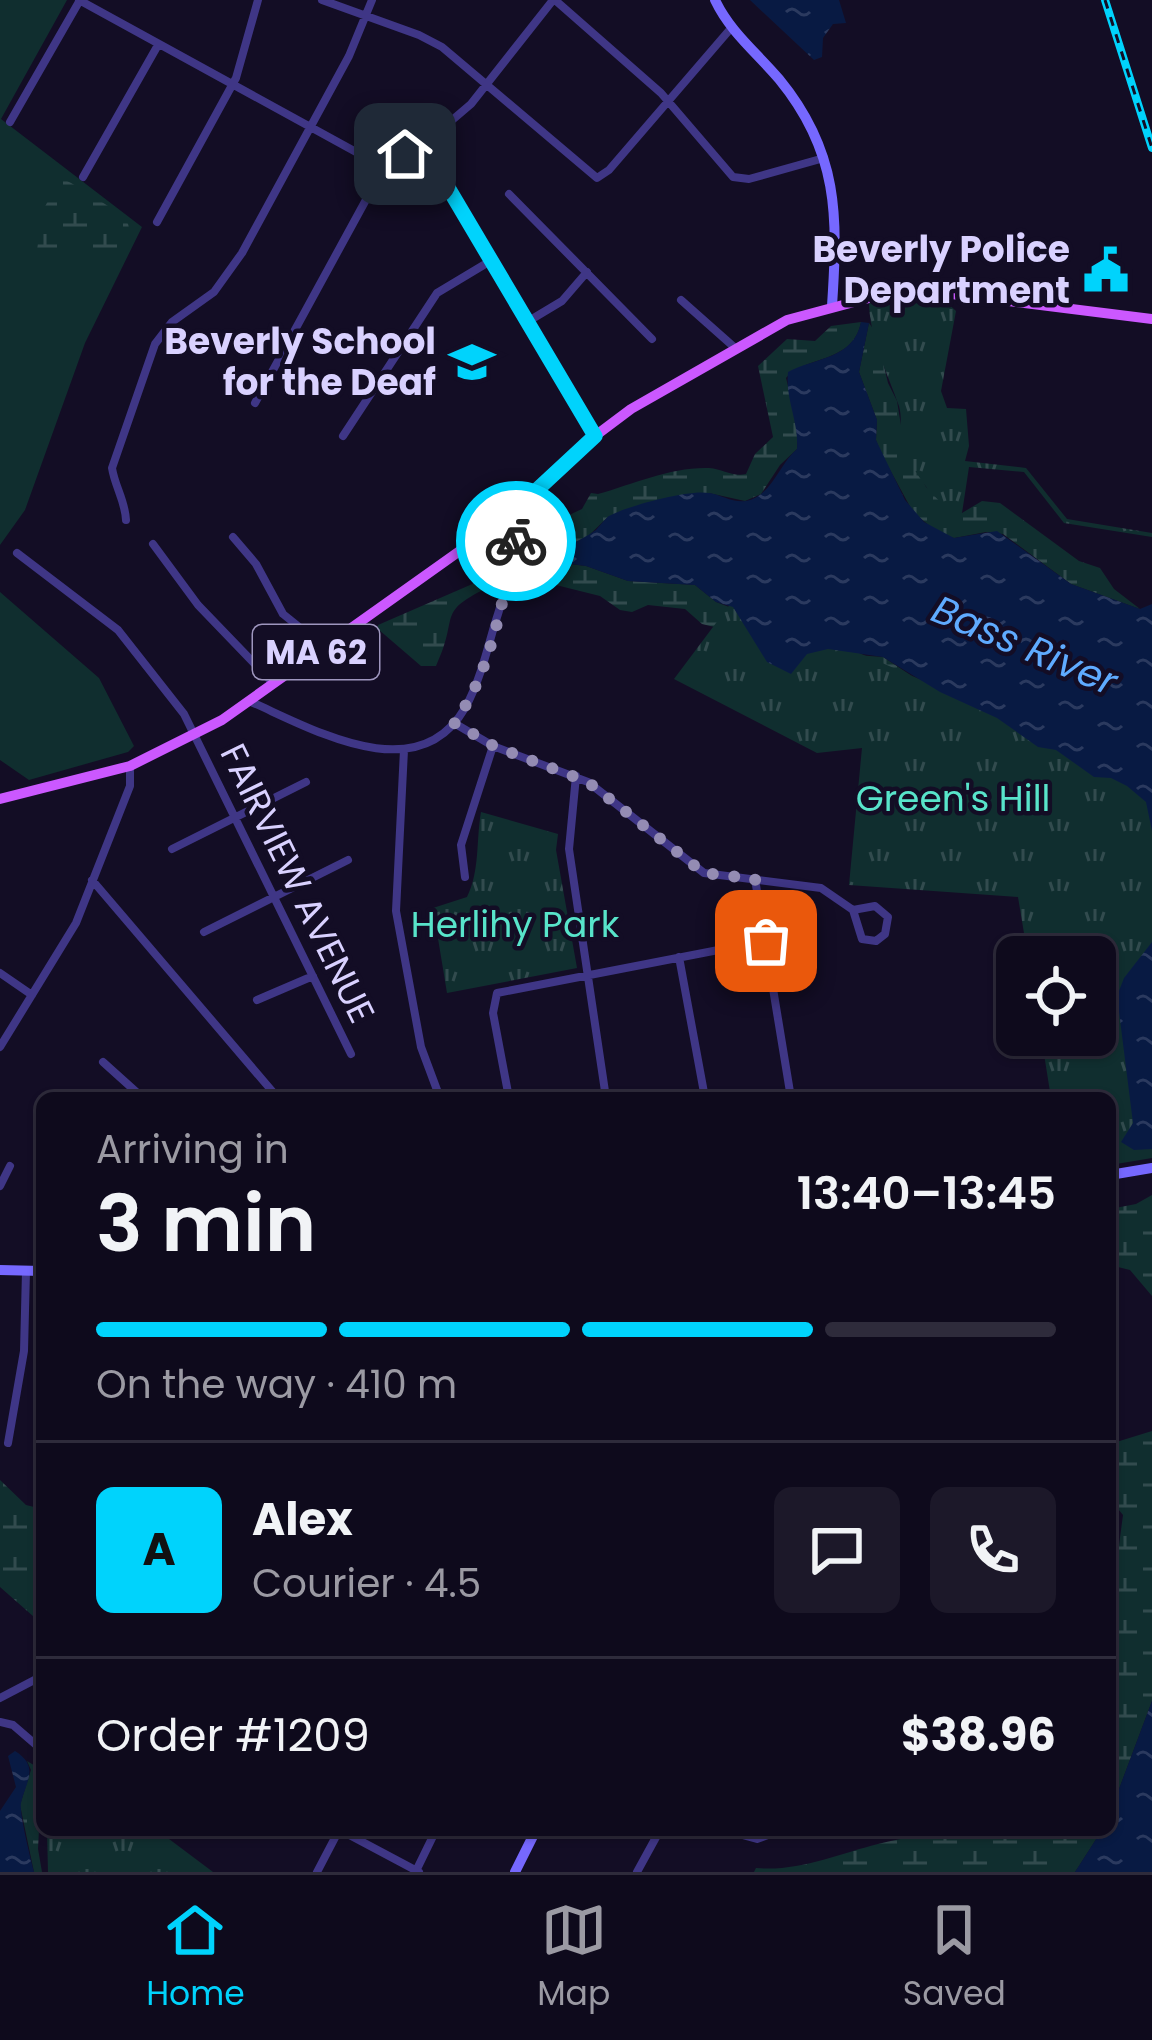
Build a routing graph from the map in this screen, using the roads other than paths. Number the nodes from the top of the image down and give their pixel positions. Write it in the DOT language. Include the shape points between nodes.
graph roads {
  1 [pos="79,0"];
  2 [pos="258,0"];
  3 [pos="322,0"];
  4 [pos="372,0"];
  5 [pos="554,0"];
  6 [pos="716,0"];
  7 [pos="367,16"];
  8 [pos="732,27"];
  9 [pos="158,45"];
  10 [pos="487,83"];
  11 [pos="232,86"];
  12 [pos="668,100"];
  13 [pos="10,122"];
  14 [pos="309,127"];
  15 [pos="392,154"];
  16 [pos="410,156"];
  17 [pos="826,158"];
  18 [pos="82,177"];
  19 [pos="509,194"];
  20 [pos="157,222"];
  21 [pos="492,260"];
  22 [pos="587,272"];
  23 [pos="681,300"];
  24 [pos="832,306"];
  25 [pos="1152,319"];
  26 [pos="527,322"];
  27 [pos="652,339"];
  28 [pos="734,347"];
  29 [pos="255,404"];
  30 [pos="343,436"];
  31 [pos="595,436"];
  32 [pos="511,514"];
  33 [pos="126,520"];
  34 [pos="233,537"];
  35 [pos="153,544"];
  36 [pos="17,553"];
  37 [pos="324,647"];
  38 [pos="273,683"];
  39 [pos="249,701"];
  40 [pos="454,723"];
  41 [pos="196,736"];
  42 [pos="494,746"];
  43 [pos="404,750"];
  44 [pos="130,766"];
  45 [pos="577,776"];
  46 [pos="306,782"];
  47 [pos="0,800"];
  48 [pos="235,818"];
  49 [pos="172,849"];
  50 [pos="347,860"];
  51 [pos="465,878"];
  52 [pos="755,879"];
  53 [pos="92,880"];
  54 [pos="274,897"];
  55 [pos="854,910"];
  56 [pos="204,932"];
  57 [pos="766,941"];
  58 [pos="679,957"];
  59 [pos="0,973"];
  60 [pos="588,973"];
  61 [pos="313,976"];
  62 [pos="32,995"];
  63 [pos="257,1000"];
  64 [pos="0,1047"];
  65 [pos="351,1054"];
  66 [pos="103,1062"];
  67 [pos="136,1092"];
  68 [pos="273,1092"];
  69 [pos="438,1092"];
  70 [pos="508,1092"];
  71 [pos="605,1092"];
  72 [pos="704,1092"];
  73 [pos="789,1092"];
  74 [pos="10,1166"];
  75 [pos="1152,1168"];
  76 [pos="1116,1174"];
  77 [pos="0,1186"];
  78 [pos="0,1270"];
  79 [pos="26,1271"];
  80 [pos="36,1271"];
  81 [pos="8,1443"];
  82 [pos="36,1679"];
  83 [pos="0,1698"];
  84 [pos="0,1722"];
  85 [pos="36,1745"];
  86 [pos="336,1836"];
  87 [pos="351,1836"];
  88 [pos="433,1836"];
  89 [pos="533,1836"];
  90 [pos="657,1836"];
  91 [pos="418,1871"];
  92 [pos="317,1872"];
  93 [pos="515,1872"];
  94 [pos="637,1872"];
  1 -- 9 [label="street"];
  1 -- 13 [label="street"];
  2 -- 11 [label="street"];
  3 -- 7 [label="street"];
  4 -- 7 [label="street"];
  5 -- 10 [label="street"];
  5 -- 12 [label="street"];
  6 -- 8 [label="main road"];
  7 -- 10 [label="street" via="442,47"];
  7 -- 14 [label="street"];
  8 -- 12 [label="street"];
  8 -- 17 [label="main road" via="795,100"];
  9 -- 11 [label="street"];
  9 -- 18 [label="street"];
  10 -- 12 [label="street" via="598,178"];
  10 -- 16 [label="street"];
  11 -- 14 [label="street"];
  11 -- 20 [label="street"];
  12 -- 17 [label="street" via="740,180"];
  14 -- 15 [label="street" via="356,152"];
  14 -- 33 [label="street" via="223,283 155,344 112,468"];
  15 -- 16 [label="street"];
  15 -- 29 [label="street"];
  16 -- 21 [label="street" via="440,174"];
  17 -- 24 [label="main road"];
  19 -- 22 [label="street"];
  21 -- 26 [label="street"];
  21 -- 30 [label="street" via="437,293"];
  22 -- 26 [label="street" via="562,301"];
  22 -- 27 [label="street"];
  23 -- 28 [label="street"];
  24 -- 25 [label="main road, MA 62" via="934,292"];
  24 -- 28 [label="main road, MA 62"];
  26 -- 31 [label="street"];
  28 -- 31 [label="main road, MA 62"];
  31 -- 32 [label="main road, MA 62"];
  32 -- 37 [label="main road, MA 62"];
  32 -- 40 [label="street" via="516,542 497,616"];
  34 -- 37 [label="street" via="283,614"];
  35 -- 38 [label="street"];
  36 -- 41 [label="street, FAIRVIEW AVENUE" via="118,630"];
  37 -- 38 [label="main road, MA 62"];
  38 -- 39 [label="main road, MA 62"];
  39 -- 41 [label="main road, MA 62"];
  39 -- 43 [label="street" via="351,743"];
  40 -- 42 [label="street"];
  40 -- 43 [label="street"];
  41 -- 44 [label="main road, MA 62"];
  41 -- 48 [label="street, FAIRVIEW AVENUE"];
  42 -- 45 [label="street"];
  42 -- 51 [label="street" via="461,845"];
  43 -- 69 [label="street" via="396,910 421,1047"];
  44 -- 47 [label="main road, MA 62"];
  44 -- 53 [label="street" via="130,786"];
  45 -- 52 [label="street" via="704,873"];
  45 -- 60 [label="street" via="569,849"];
  46 -- 48 [label="street"];
  48 -- 49 [label="street"];
  48 -- 54 [label="street, FAIRVIEW AVENUE"];
  50 -- 54 [label="street"];
  52 -- 55 [label="street" via="820,888"];
  52 -- 57 [label="street"];
  53 -- 62 [label="street"];
  53 -- 68 [label="street"];
  54 -- 56 [label="street"];
  54 -- 61 [label="street, FAIRVIEW AVENUE"];
  55 -- 55 [label="street" via="886,913 885,934 862,939"];
  57 -- 58 [label="street"];
  57 -- 73 [label="street"];
  58 -- 60 [label="street"];
  58 -- 72 [label="street"];
  59 -- 62 [label="street"];
  60 -- 70 [label="street" via="496,993"];
  60 -- 71 [label="street"];
  61 -- 63 [label="street"];
  61 -- 65 [label="street, FAIRVIEW AVENUE"];
  62 -- 64 [label="street"];
  66 -- 67 [label="street"];
  74 -- 77 [label="street"];
  75 -- 76 [label="main road"];
  78 -- 79 [label="main road"];
  79 -- 80 [label="main road"];
  79 -- 81 [label="street" via="24,1352"];
  82 -- 83 [label="street"];
  84 -- 85 [label="street"];
  86 -- 92 [label="street"];
  87 -- 91 [label="street"];
  88 -- 91 [label="street"];
  89 -- 93 [label="main road"];
  90 -- 94 [label="street"];
}
